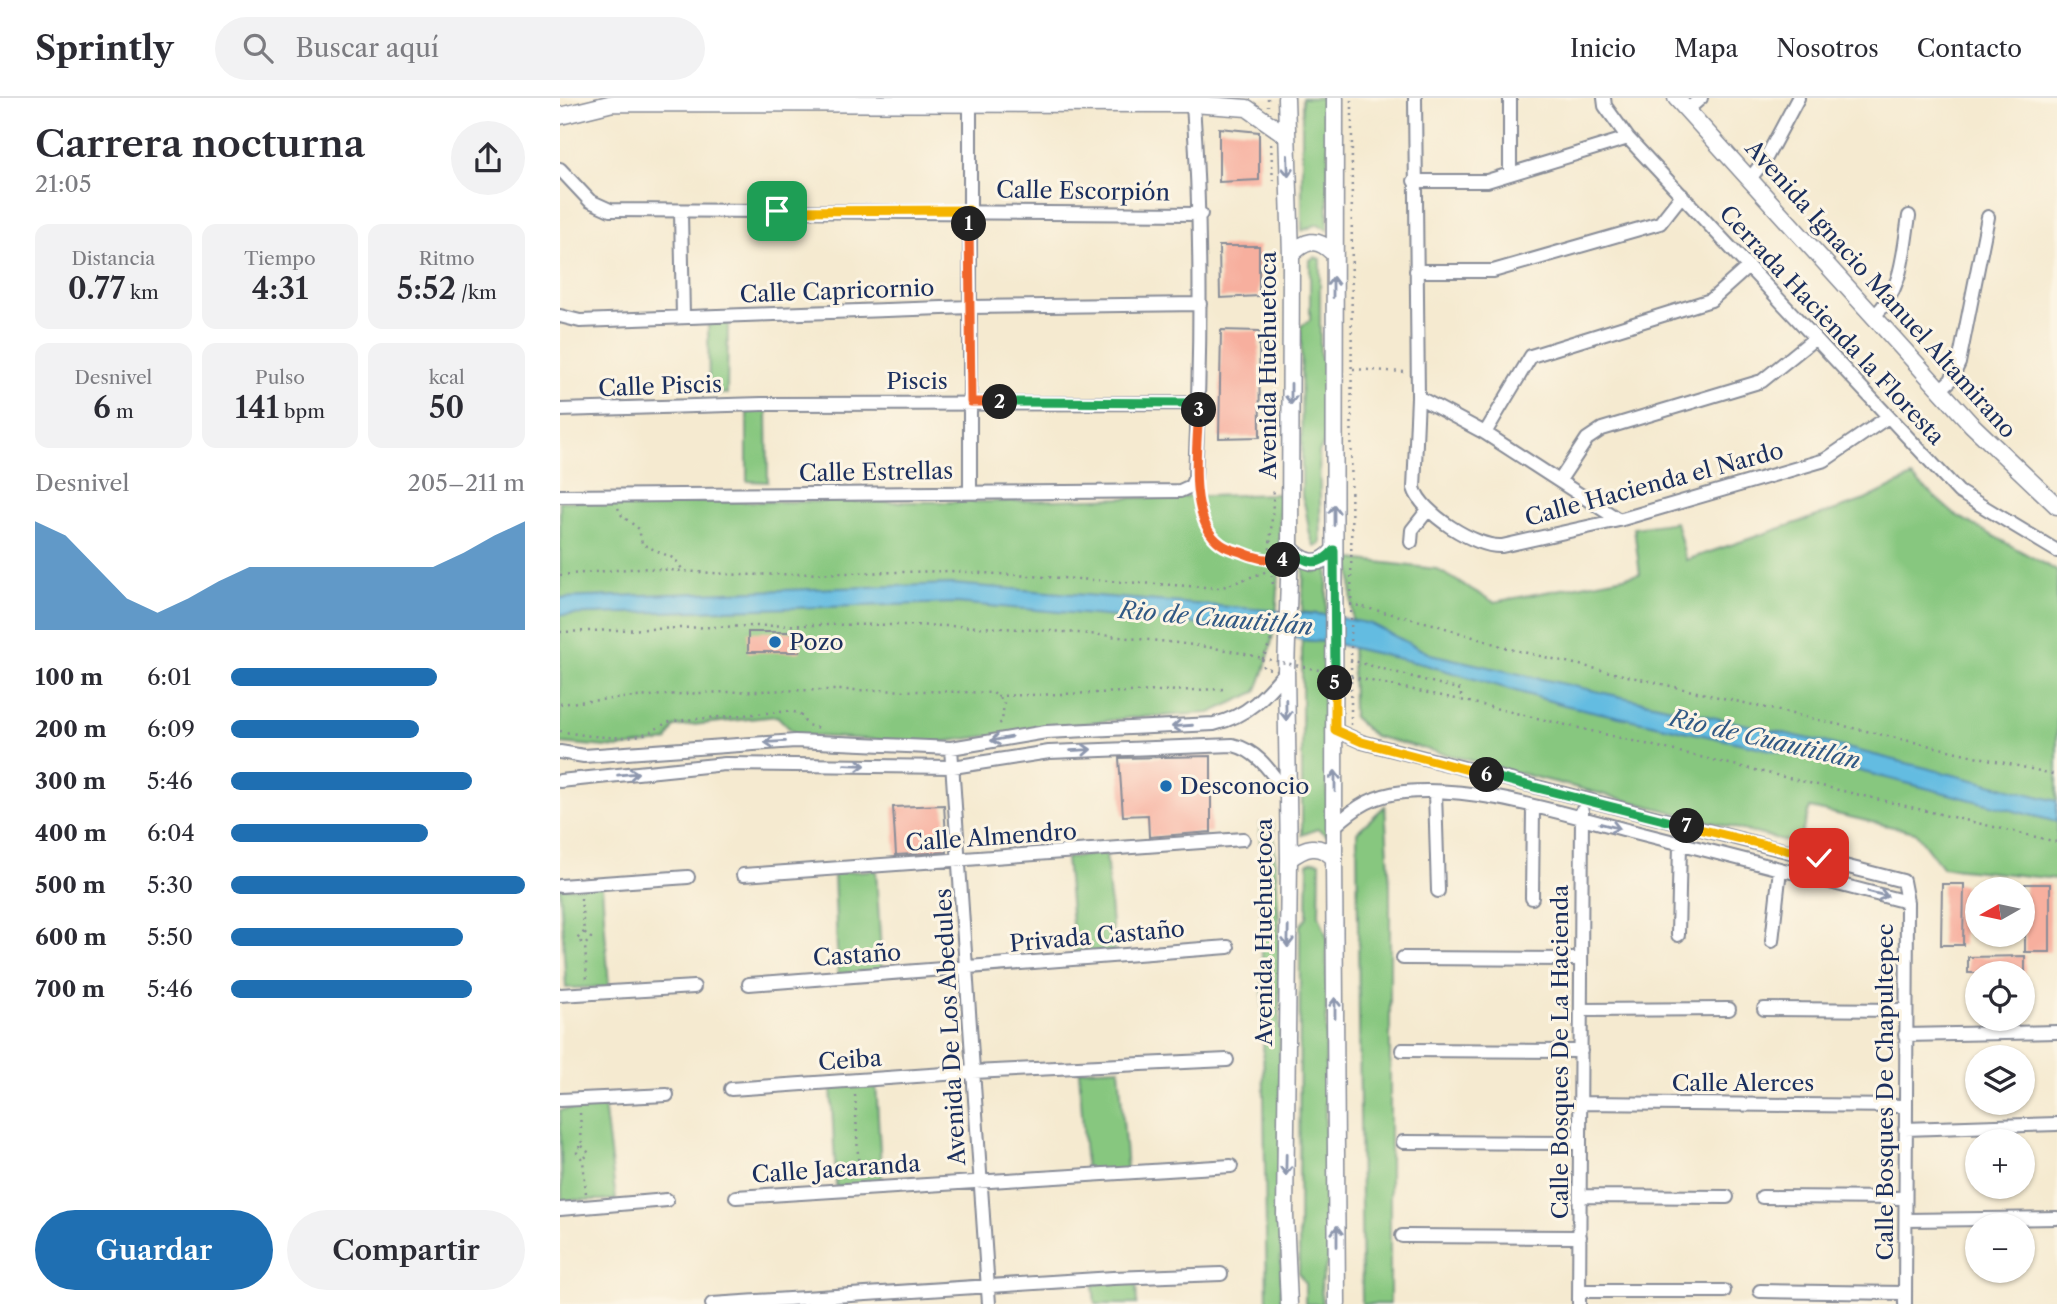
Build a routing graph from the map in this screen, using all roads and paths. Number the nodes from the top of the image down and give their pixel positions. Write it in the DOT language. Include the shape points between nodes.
graph roads {
  1 [pos="1261,98"];
  2 [pos="1268,98"];
  3 [pos="1286,98"];
  4 [pos="1335,98"];
  5 [pos="1352,98"];
  6 [pos="1415,98"];
  7 [pos="1510,98"];
  8 [pos="1604,98"];
  9 [pos="1701,98"];
  10 [pos="1798,98"];
  11 [pos="795,101"];
  12 [pos="1193,101"];
  13 [pos="1682,104"];
  14 [pos="970,105"];
  15 [pos="1247,108"];
  16 [pos="560,116"];
  17 [pos="1270,124"];
  18 [pos="1287,136"];
  19 [pos="1628,138"];
  20 [pos="560,169"];
  21 [pos="1510,173"];
  22 [pos="1749,180"];
  23 [pos="1414,181"];
  24 [pos="1273,193"];
  25 [pos="1682,195"];
  26 [pos="969,210"];
  27 [pos="681,212"];
  28 [pos="1201,214"];
  29 [pos="1909,216"];
  30 [pos="1988,217"];
  31 [pos="1332,252"];
  32 [pos="1292,255"];
  33 [pos="1748,267"];
  34 [pos="1416,271"];
  35 [pos="1200,304"];
  36 [pos="970,307"];
  37 [pos="560,316"];
  38 [pos="1874,316"];
  39 [pos="683,317"];
  40 [pos="1814,339"];
  41 [pos="1353,369"];
  42 [pos="1417,372"];
  43 [pos="1940,390"];
  44 [pos="1418,397"];
  45 [pos="971,402"];
  46 [pos="1199,403"];
  47 [pos="762,404"];
  48 [pos="560,411"];
  49 [pos="1888,417"];
  50 [pos="1485,433"];
  51 [pos="1560,480"];
  52 [pos="1193,481"];
  53 [pos="1275,482"];
  54 [pos="970,491"];
  55 [pos="560,496"];
  56 [pos="613,498"];
  57 [pos="2057,506"];
  58 [pos="1427,511"];
  59 [pos="1619,520"];
  60 [pos="1411,542"];
  61 [pos="1334,550"];
  62 [pos="2057,551"];
  63 [pos="1289,557"];
  64 [pos="1269,561"];
  65 [pos="682,569"];
  66 [pos="1270,570"];
  67 [pos="560,575"];
  68 [pos="1274,593"];
  69 [pos="1334,603"];
  70 [pos="1351,604"];
  71 [pos="560,632"];
  72 [pos="1279,640"];
  73 [pos="1334,656"];
  74 [pos="1262,658"];
  75 [pos="1352,660"];
  76 [pos="1286,671"];
  77 [pos="1225,689"];
  78 [pos="998,696"];
  79 [pos="1461,700"];
  80 [pos="560,704"];
  81 [pos="827,728"];
  82 [pos="987,728"];
  83 [pos="560,730"];
  84 [pos="1335,730"];
  85 [pos="1046,732"];
  86 [pos="1351,737"];
  87 [pos="951,748"];
  88 [pos="560,752"];
  89 [pos="1049,752"];
  90 [pos="953,767"];
  91 [pos="2057,775"];
  92 [pos="560,780"];
  93 [pos="1435,792"];
  94 [pos="1287,794"];
  95 [pos="1583,800"];
  96 [pos="1533,807"];
  97 [pos="1582,819"];
  98 [pos="1335,826"];
  99 [pos="1243,839"];
  100 [pos="2057,842"];
  101 [pos="1681,844"];
  102 [pos="1334,858"];
  103 [pos="1289,859"];
  104 [pos="961,860"];
  105 [pos="1780,869"];
  106 [pos="743,875"];
  107 [pos="688,877"];
  108 [pos="580,884"];
  109 [pos="560,886"];
  110 [pos="1438,891"];
  111 [pos="1532,898"];
  112 [pos="1907,901"];
  113 [pos="584,932"];
  114 [pos="1678,936"];
  115 [pos="1772,941"];
  116 [pos="585,945"];
  117 [pos="1228,947"];
  118 [pos="1403,958"];
  119 [pos="1581,959"];
  120 [pos="968,968"];
  121 [pos="749,984"];
  122 [pos="694,986"];
  123 [pos="588,993"];
  124 [pos="560,995"];
  125 [pos="1728,1009"];
  126 [pos="1765,1009"];
  127 [pos="1581,1010"];
  128 [pos="1905,1010"];
  129 [pos="2057,1032"];
  130 [pos="1905,1035"];
  131 [pos="1402,1050"];
  132 [pos="1581,1051"];
  133 [pos="1227,1060"];
  134 [pos="972,1072"];
  135 [pos="854,1081"];
  136 [pos="731,1089"];
  137 [pos="667,1095"];
  138 [pos="579,1099"];
  139 [pos="560,1100"];
  140 [pos="1581,1103"];
  141 [pos="1905,1106"];
  142 [pos="2057,1124"];
  143 [pos="1905,1129"];
  144 [pos="1403,1142"];
  145 [pos="1580,1143"];
  146 [pos="582,1146"];
  147 [pos="583,1160"];
  148 [pos="1231,1166"];
  149 [pos="980,1181"];
  150 [pos="860,1189"];
  151 [pos="736,1196"];
  152 [pos="1580,1196"];
  153 [pos="1727,1197"];
  154 [pos="1762,1197"];
  155 [pos="1905,1198"];
  156 [pos="667,1200"];
  157 [pos="588,1207"];
  158 [pos="560,1209"];
  159 [pos="2057,1218"];
  160 [pos="1906,1220"];
  161 [pos="1402,1236"];
  162 [pos="1580,1237"];
  163 [pos="1221,1274"];
  164 [pos="988,1288"];
  165 [pos="1724,1291"];
  166 [pos="1760,1291"];
  167 [pos="1579,1298"];
  168 [pos="1905,1299"];
  169 [pos="712,1304"];
  170 [pos="989,1304"];
  171 [pos="1289,1304"];
  172 [pos="1337,1304"];
  1 -- 15 [label="main road"];
  2 -- 17 [label="path"];
  3 -- 18 [label="main road, Avenida Huehuetoca"];
  4 -- 31 [label="main road"];
  5 -- 41 [label="path"];
  6 -- 23 [label="street"];
  7 -- 21 [label="street"];
  8 -- 19 [label="street, Cerrada Hacienda la Floresta"];
  9 -- 13 [label="street"];
  10 -- 22 [label="street"];
  11 -- 14 [label="main road"];
  11 -- 16 [label="main road" via="613,103"];
  12 -- 14 [label="main road"];
  12 -- 15 [label="main road"];
  12 -- 28 [label="street"];
  13 -- 22 [label="main road, Avenida Ignacio Manuel Altamirano"];
  14 -- 26 [label="street"];
  15 -- 17 [label="main road"];
  17 -- 18 [label="main road"];
  17 -- 24 [label="path"];
  18 -- 32 [label="main road, Avenida Huehuetoca, one-way"];
  19 -- 21 [label="street"];
  19 -- 25 [label="street, Cerrada Hacienda la Floresta"];
  20 -- 27 [label="street, Calle Escorpión" via="590,201 610,210"];
  21 -- 23 [label="street" via="1487,181"];
  22 -- 38 [label="main road, Avenida Ignacio Manuel Altamirano"];
  23 -- 34 [label="street"];
  25 -- 33 [label="street, Cerrada Hacienda la Floresta"];
  25 -- 34 [label="street" via="1660,223 1493,271"];
  26 -- 27 [label="street, Calle Escorpión"];
  26 -- 28 [label="street, Calle Escorpión"];
  26 -- 36 [label="street"];
  27 -- 39 [label="street"];
  28 -- 35 [label="street"];
  29 -- 38 [label="street" via="1897,288"];
  30 -- 43 [label="street" via="1959,363"];
  31 -- 32 [label="main road" via="1324,243 1312,241"];
  61 -- 31 [label="main road, one-way"];
  32 -- 63 [label="main road, Avenida Huehuetoca, one-way"];
  33 -- 40 [label="street, Cerrada Hacienda la Floresta"];
  33 -- 50 [label="street" via="1711,300 1531,356"];
  34 -- 42 [label="street"];
  35 -- 36 [label="street, Calle Capricornio"];
  35 -- 46 [label="street"];
  36 -- 39 [label="street, Calle Capricornio"];
  36 -- 45 [label="street"];
  37 -- 39 [label="street, Calle Capricornio" via="580,321"];
  38 -- 43 [label="main road, Avenida Ignacio Manuel Altamirano"];
  40 -- 49 [label="street, Cerrada Hacienda la Floresta"];
  40 -- 51 [label="street" via="1762,381 1602,429 1587,439"];
  41 -- 42 [label="path"];
  41 -- 70 [label="path"];
  42 -- 44 [label="street"];
  43 -- 57 [label="main road, Avenida Ignacio Manuel Altamirano"];
  44 -- 50 [label="street"];
  44 -- 58 [label="street" via="1414,488"];
  45 -- 46 [label="street, Piscis"];
  45 -- 47 [label="street, Piscis"];
  45 -- 54 [label="street"];
  46 -- 52 [label="street"];
  47 -- 48 [label="street, Calle Piscis"];
  49 -- 59 [label="street, Calle Hacienda el Nardo" via="1825,460"];
  49 -- 62 [label="street, Cerrada Hacienda la Floresta" via="1959,492"];
  50 -- 51 [label="street"];
  51 -- 59 [label="street"];
  52 -- 54 [label="street, Calle Estrellas" via="1180,491"];
  52 -- 64 [label="path" via="1204,521 1221,545"];
  53 -- 64 [label="path"];
  54 -- 56 [label="street, Calle Estrellas"];
  55 -- 56 [label="street, Calle Estrellas"];
  56 -- 65 [label="path" via="622,516 639,529 642,544 676,559"];
  58 -- 59 [label="street, Calle Hacienda el Nardo" via="1490,547"];
  58 -- 60 [label="street" via="1412,530"];
  61 -- 63 [label="main road" via="1325,560 1312,564"];
  61 -- 69 [label="main road"];
  63 -- 64 [label="path"];
  63 -- 66 [label="path"];
  63 -- 72 [label="main road, Avenida Huehuetoca"];
  64 -- 66 [label="path"];
  65 -- 66 [label="path" via="741,575 951,571 1220,588"];
  65 -- 67 [label="path"];
  66 -- 68 [label="path"];
  69 -- 70 [label="path"];
  69 -- 73 [label="main road"];
  70 -- 75 [label="path"];
  70 -- 91 [label="path" via="1536,655"];
  71 -- 74 [label="path" via="927,624 1210,646"];
  72 -- 74 [label="path"];
  72 -- 76 [label="main road, Avenida Huehuetoca"];
  73 -- 75 [label="path"];
  73 -- 84 [label="main road"];
  74 -- 79 [label="path, bridge"];
  75 -- 79 [label="path" via="1461,690"];
  75 -- 86 [label="path"];
  76 -- 85 [label="street, one-way" via="1258,703 1221,722"];
  76 -- 94 [label="main road, Avenida Huehuetoca, one-way"];
  77 -- 78 [label="path"];
  78 -- 80 [label="path" via="943,691 725,691"];
  78 -- 82 [label="path" via="1004,702 1002,722"];
  79 -- 100 [label="path"];
  81 -- 83 [label="path" via="807,724 791,711 672,721 652,731 599,739"];
  84 -- 86 [label="street"];
  98 -- 84 [label="main road, one-way"];
  85 -- 87 [label="street, one-way"];
  85 -- 89 [label="street"];
  86 -- 95 [label="street"];
  87 -- 88 [label="street, one-way" via="795,741 584,756"];
  87 -- 90 [label="street, Avenida De Los Abedules"];
  89 -- 90 [label="street"];
  89 -- 94 [label="street, one-way" via="1233,745 1257,757"];
  92 -- 90 [label="street, one-way" via="725,764"];
  90 -- 104 [label="street, Avenida De Los Abedules"];
  93 -- 96 [label="street"];
  93 -- 98 [label="street" via="1376,797 1362,802"];
  93 -- 110 [label="street"];
  94 -- 103 [label="main road, Avenida Huehuetoca"];
  95 -- 97 [label="street, Calle Bosques De La Hacienda"];
  95 -- 112 [label="street, Calle Bosques De Chapultepec" via="1903,881"];
  96 -- 97 [label="street"];
  96 -- 111 [label="street"];
  97 -- 101 [label="street, one-way"];
  97 -- 119 [label="street, Calle Bosques De La Hacienda"];
  98 -- 102 [label="main road"];
  99 -- 104 [label="street, Calle Almendro"];
  101 -- 105 [label="street"];
  101 -- 114 [label="street"];
  102 -- 103 [label="main road" via="1314,846"];
  172 -- 102 [label="main road, one-way"];
  103 -- 171 [label="main road, Avenida Huehuetoca, one-way" via="1285,1215"];
  104 -- 106 [label="street, Calle Almendro"];
  104 -- 120 [label="street, Avenida De Los Abedules"];
  105 -- 112 [label="street, one-way"];
  105 -- 115 [label="street"];
  107 -- 108 [label="street"];
  108 -- 109 [label="street"];
  108 -- 113 [label="path"];
  112 -- 128 [label="street, Calle Bosques De Chapultepec"];
  113 -- 116 [label="path" via="591,938"];
  113 -- 116 [label="path" via="577,939"];
  116 -- 123 [label="path"];
  117 -- 120 [label="street, Privada Castaño"];
  118 -- 119 [label="street"];
  119 -- 127 [label="street, Calle Bosques De La Hacienda"];
  120 -- 121 [label="street, Castaño"];
  120 -- 134 [label="street, Avenida De Los Abedules"];
  122 -- 123 [label="street"];
  123 -- 124 [label="street"];
  125 -- 127 [label="street"];
  126 -- 128 [label="street"];
  127 -- 132 [label="street, Calle Bosques De La Hacienda"];
  128 -- 130 [label="street, Calle Bosques De Chapultepec"];
  129 -- 130 [label="street"];
  130 -- 141 [label="street, Calle Bosques De Chapultepec"];
  131 -- 132 [label="street"];
  132 -- 140 [label="street, Calle Bosques De La Hacienda"];
  133 -- 134 [label="street, Ceiba"];
  134 -- 135 [label="street, Ceiba"];
  134 -- 149 [label="street, Avenida De Los Abedules"];
  135 -- 136 [label="street, Ceiba"];
  135 -- 150 [label="path"];
  137 -- 138 [label="street"];
  138 -- 139 [label="street"];
  138 -- 146 [label="path"];
  140 -- 141 [label="street, Calle Alerces"];
  140 -- 145 [label="street, Calle Bosques De La Hacienda"];
  141 -- 143 [label="street, Calle Bosques De Chapultepec"];
  142 -- 143 [label="street"];
  143 -- 155 [label="street, Calle Bosques De Chapultepec"];
  144 -- 145 [label="street"];
  145 -- 152 [label="street, Calle Bosques De La Hacienda"];
  146 -- 147 [label="path" via="589,1153"];
  146 -- 147 [label="path" via="577,1153"];
  147 -- 157 [label="path"];
  148 -- 149 [label="street, Calle Jacaranda"];
  149 -- 150 [label="street, Calle Jacaranda"];
  149 -- 164 [label="street, Avenida De Los Abedules"];
  150 -- 151 [label="street, Calle Jacaranda"];
  152 -- 153 [label="street"];
  152 -- 162 [label="street, Calle Bosques De La Hacienda"];
  154 -- 155 [label="street"];
  155 -- 160 [label="street, Calle Bosques De Chapultepec"];
  156 -- 157 [label="street"];
  157 -- 158 [label="street"];
  159 -- 160 [label="street"];
  160 -- 168 [label="street, Calle Bosques De Chapultepec"];
  161 -- 162 [label="street"];
  162 -- 167 [label="street, Calle Bosques De La Hacienda"];
  163 -- 164 [label="street"];
  164 -- 169 [label="street"];
  164 -- 170 [label="street, Avenida De Los Abedules"];
  165 -- 167 [label="street"];
  166 -- 168 [label="street"];
}
